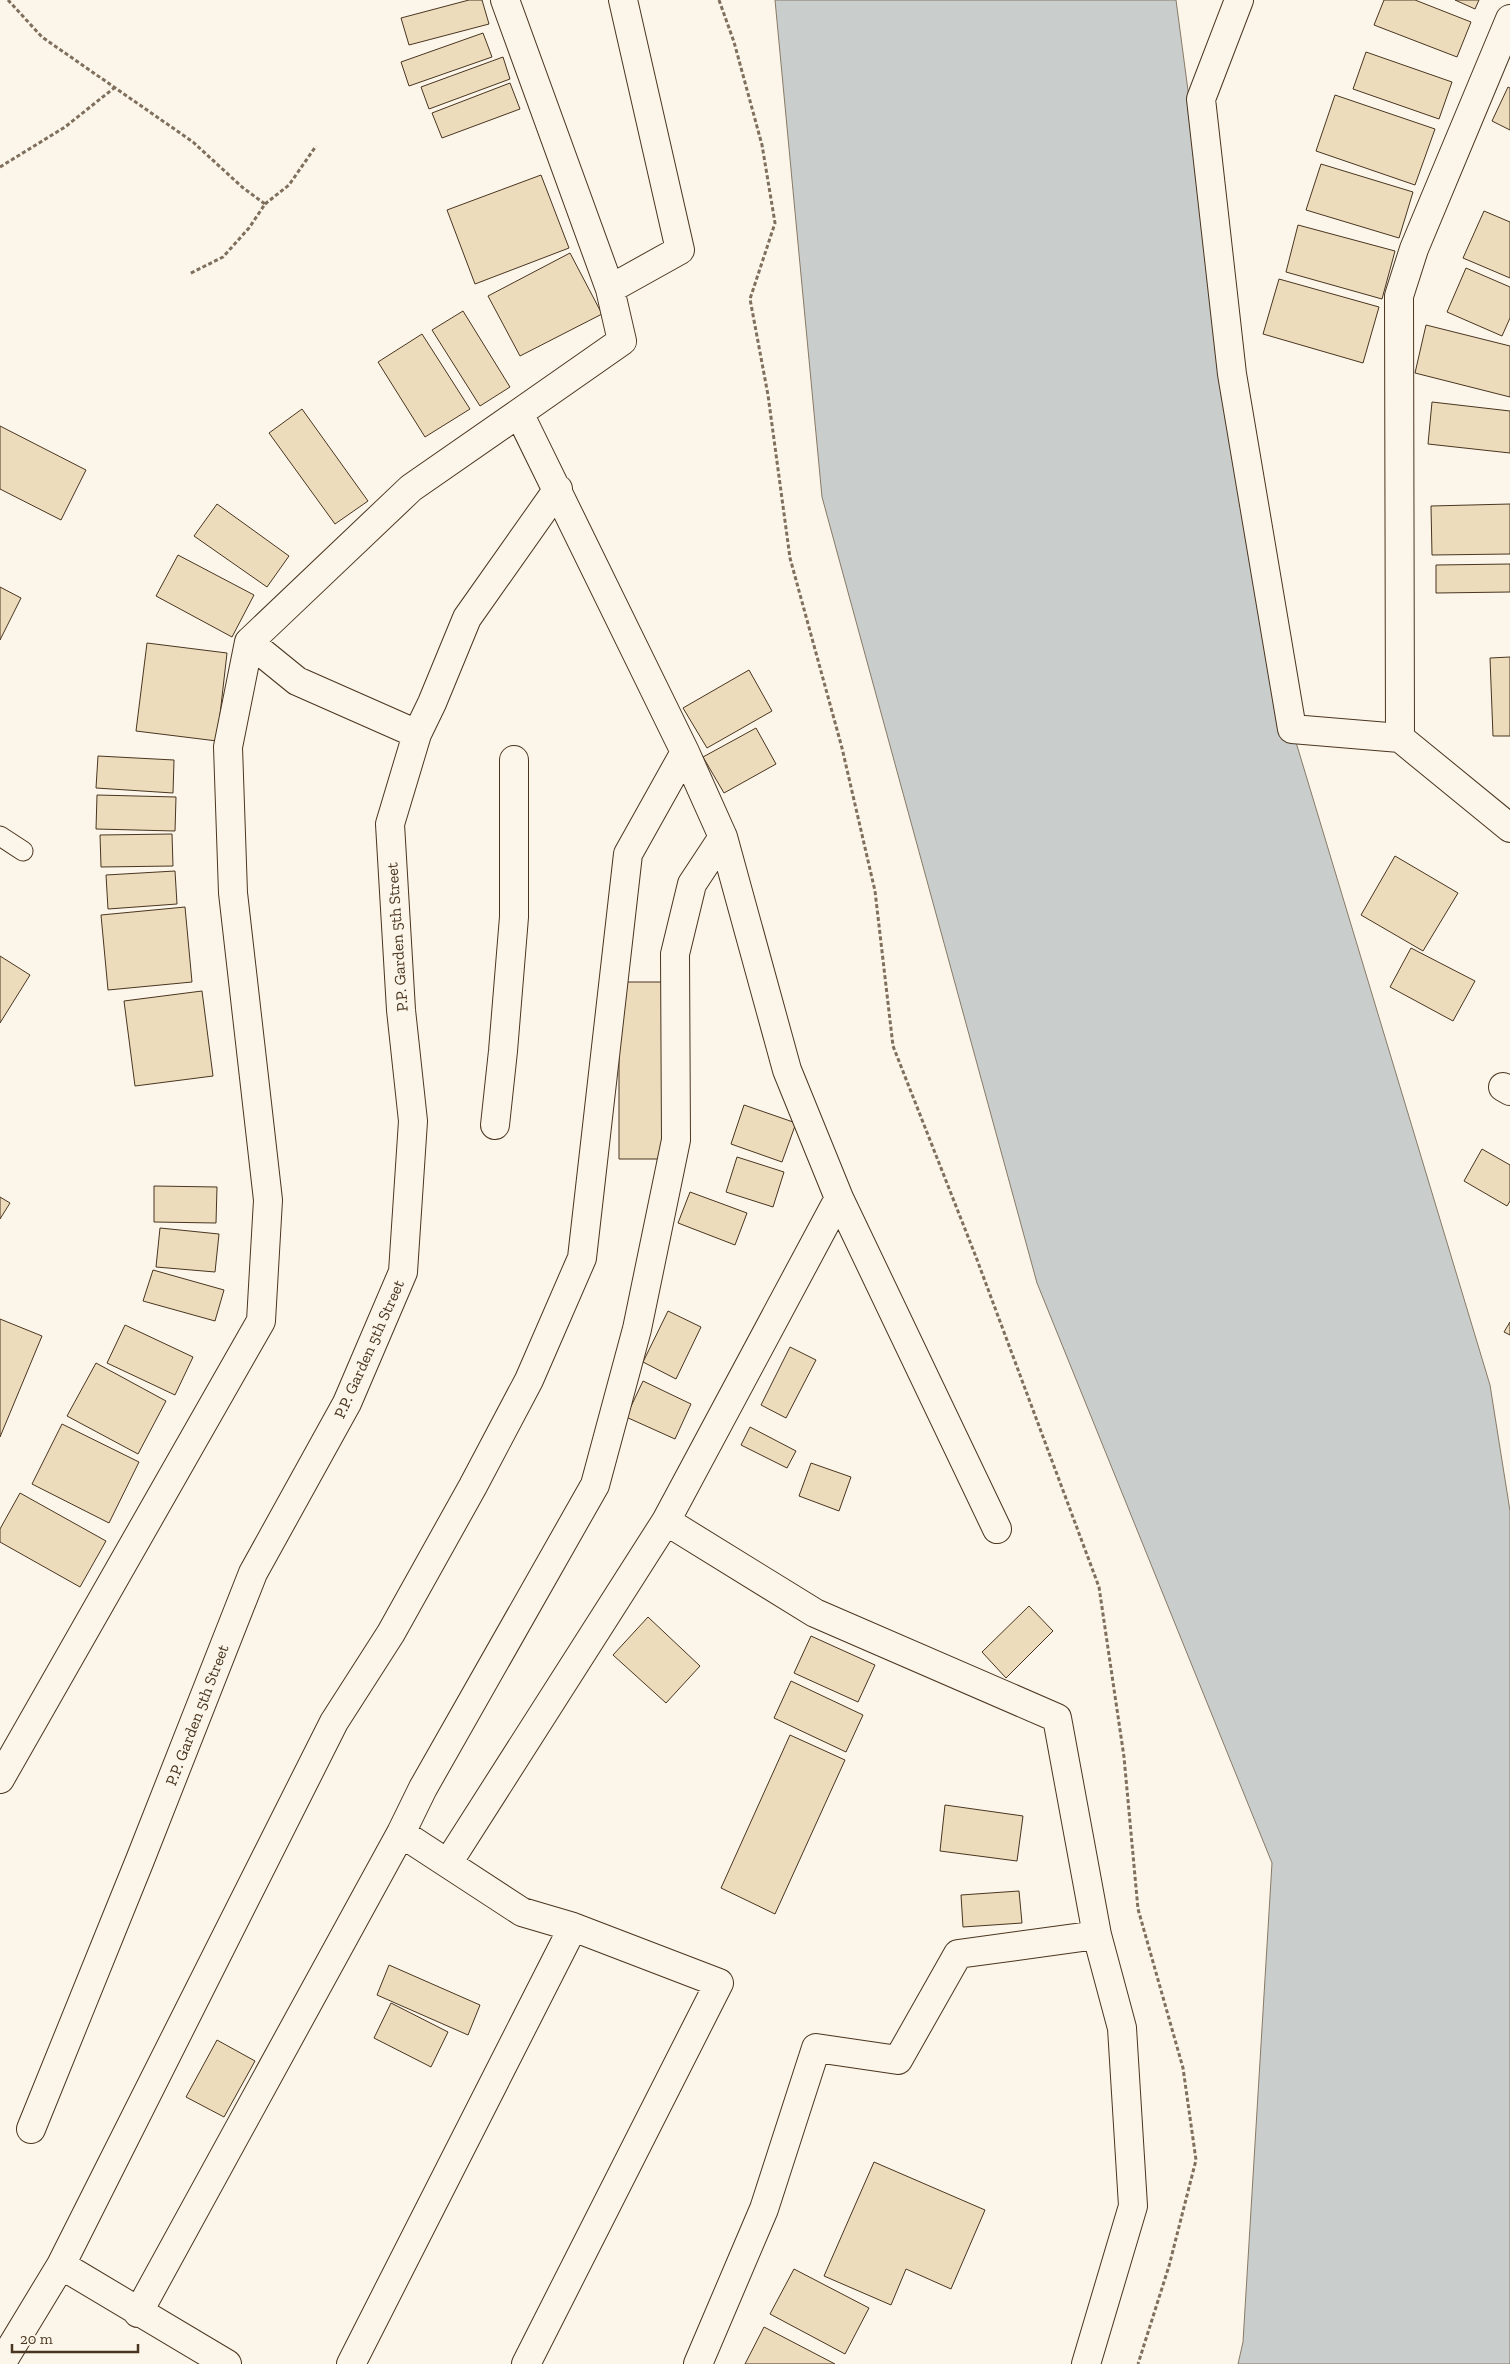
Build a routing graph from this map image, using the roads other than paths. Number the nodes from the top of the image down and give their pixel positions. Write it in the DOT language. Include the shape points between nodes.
graph roads {
  1 [pos="505,0"];
  2 [pos="623,0"];
  3 [pos="1239,0"];
  4 [pos="1510,19"];
  5 [pos="610,289"];
  6 [pos="519,413"];
  7 [pos="558,489"];
  8 [pos="249,642"];
  9 [pos="416,734"];
  10 [pos="1400,738"];
  11 [pos="685,752"];
  12 [pos="514,760"];
  13 [pos="1510,828"];
  14 [pos="0,836"];
  15 [pos="723,837"];
  16 [pos="23,850"];
  17 [pos="495,1125"];
  18 [pos="839,1198"];
  19 [pos="666,1521"];
  20 [pos="997,1529"];
  21 [pos="0,1779"];
  22 [pos="401,1833"];
  23 [pos="448,1863"];
  24 [pos="573,1927"];
  25 [pos="1097,1935"];
  26 [pos="31,2129"];
  27 [pos="61,2265"];
  28 [pos="138,2313"];
  29 [pos="1,2364"];
  30 [pos="227,2364"];
  31 [pos="351,2364"];
  32 [pos="526,2364"];
  33 [pos="698,2364"];
  34 [pos="1086,2364"];
  1 -- 5 [label="street"];
  2 -- 5 [label="street" via="680,250"];
  3 -- 10 [label="street" via="1201,99 1232,374 1292,729"];
  4 -- 10 [label="street" via="1414,249 1399,296"];
  5 -- 6 [label="street" via="622,341"];
  6 -- 7 [label="street"];
  6 -- 8 [label="street" via="410,488"];
  7 -- 9 [label="street, P.P. Garden 5th Street" via="467,618"];
  7 -- 11 [label="street"];
  8 -- 9 [label="street" via="297,681"];
  8 -- 21 [label="street" via="228,747 233,894 268,1200 261,1321"];
  9 -- 26 [label="street, P.P. Garden 5th Street" via="390,824 401,1010 413,1120 403,1272 347,1403 253,1573"];
  10 -- 13 [label="street"];
  11 -- 15 [label="street"];
  11 -- 27 [label="street" via="628,854 582,1258 529,1380 391,1633 334,1722"];
  12 -- 17 [label="street" via="514,917"];
  14 -- 16 [label="lane"];
  15 -- 18 [label="street" via="787,1070"];
  15 -- 22 [label="street" via="692,884 675,954 676,1140 637,1329 595,1485 423,1788"];
  18 -- 19 [label="street"];
  18 -- 20 [label="street"];
  19 -- 23 [label="street"];
  19 -- 25 [label="street" via="815,1613 1058,1718"];
  22 -- 23 [label="street"];
  22 -- 28 [label="street"];
  23 -- 24 [label="street" via="522,1912"];
  24 -- 31 [label="street"];
  24 -- 32 [label="street" via="720,1983"];
  25 -- 33 [label="street" via="958,1954 898,2060 816,2048 764,2209"];
  25 -- 34 [label="street" via="1122,2028 1133,2206"];
  27 -- 28 [label="street"];
  27 -- 29 [label="street"];
  28 -- 30 [label="street"];
}
